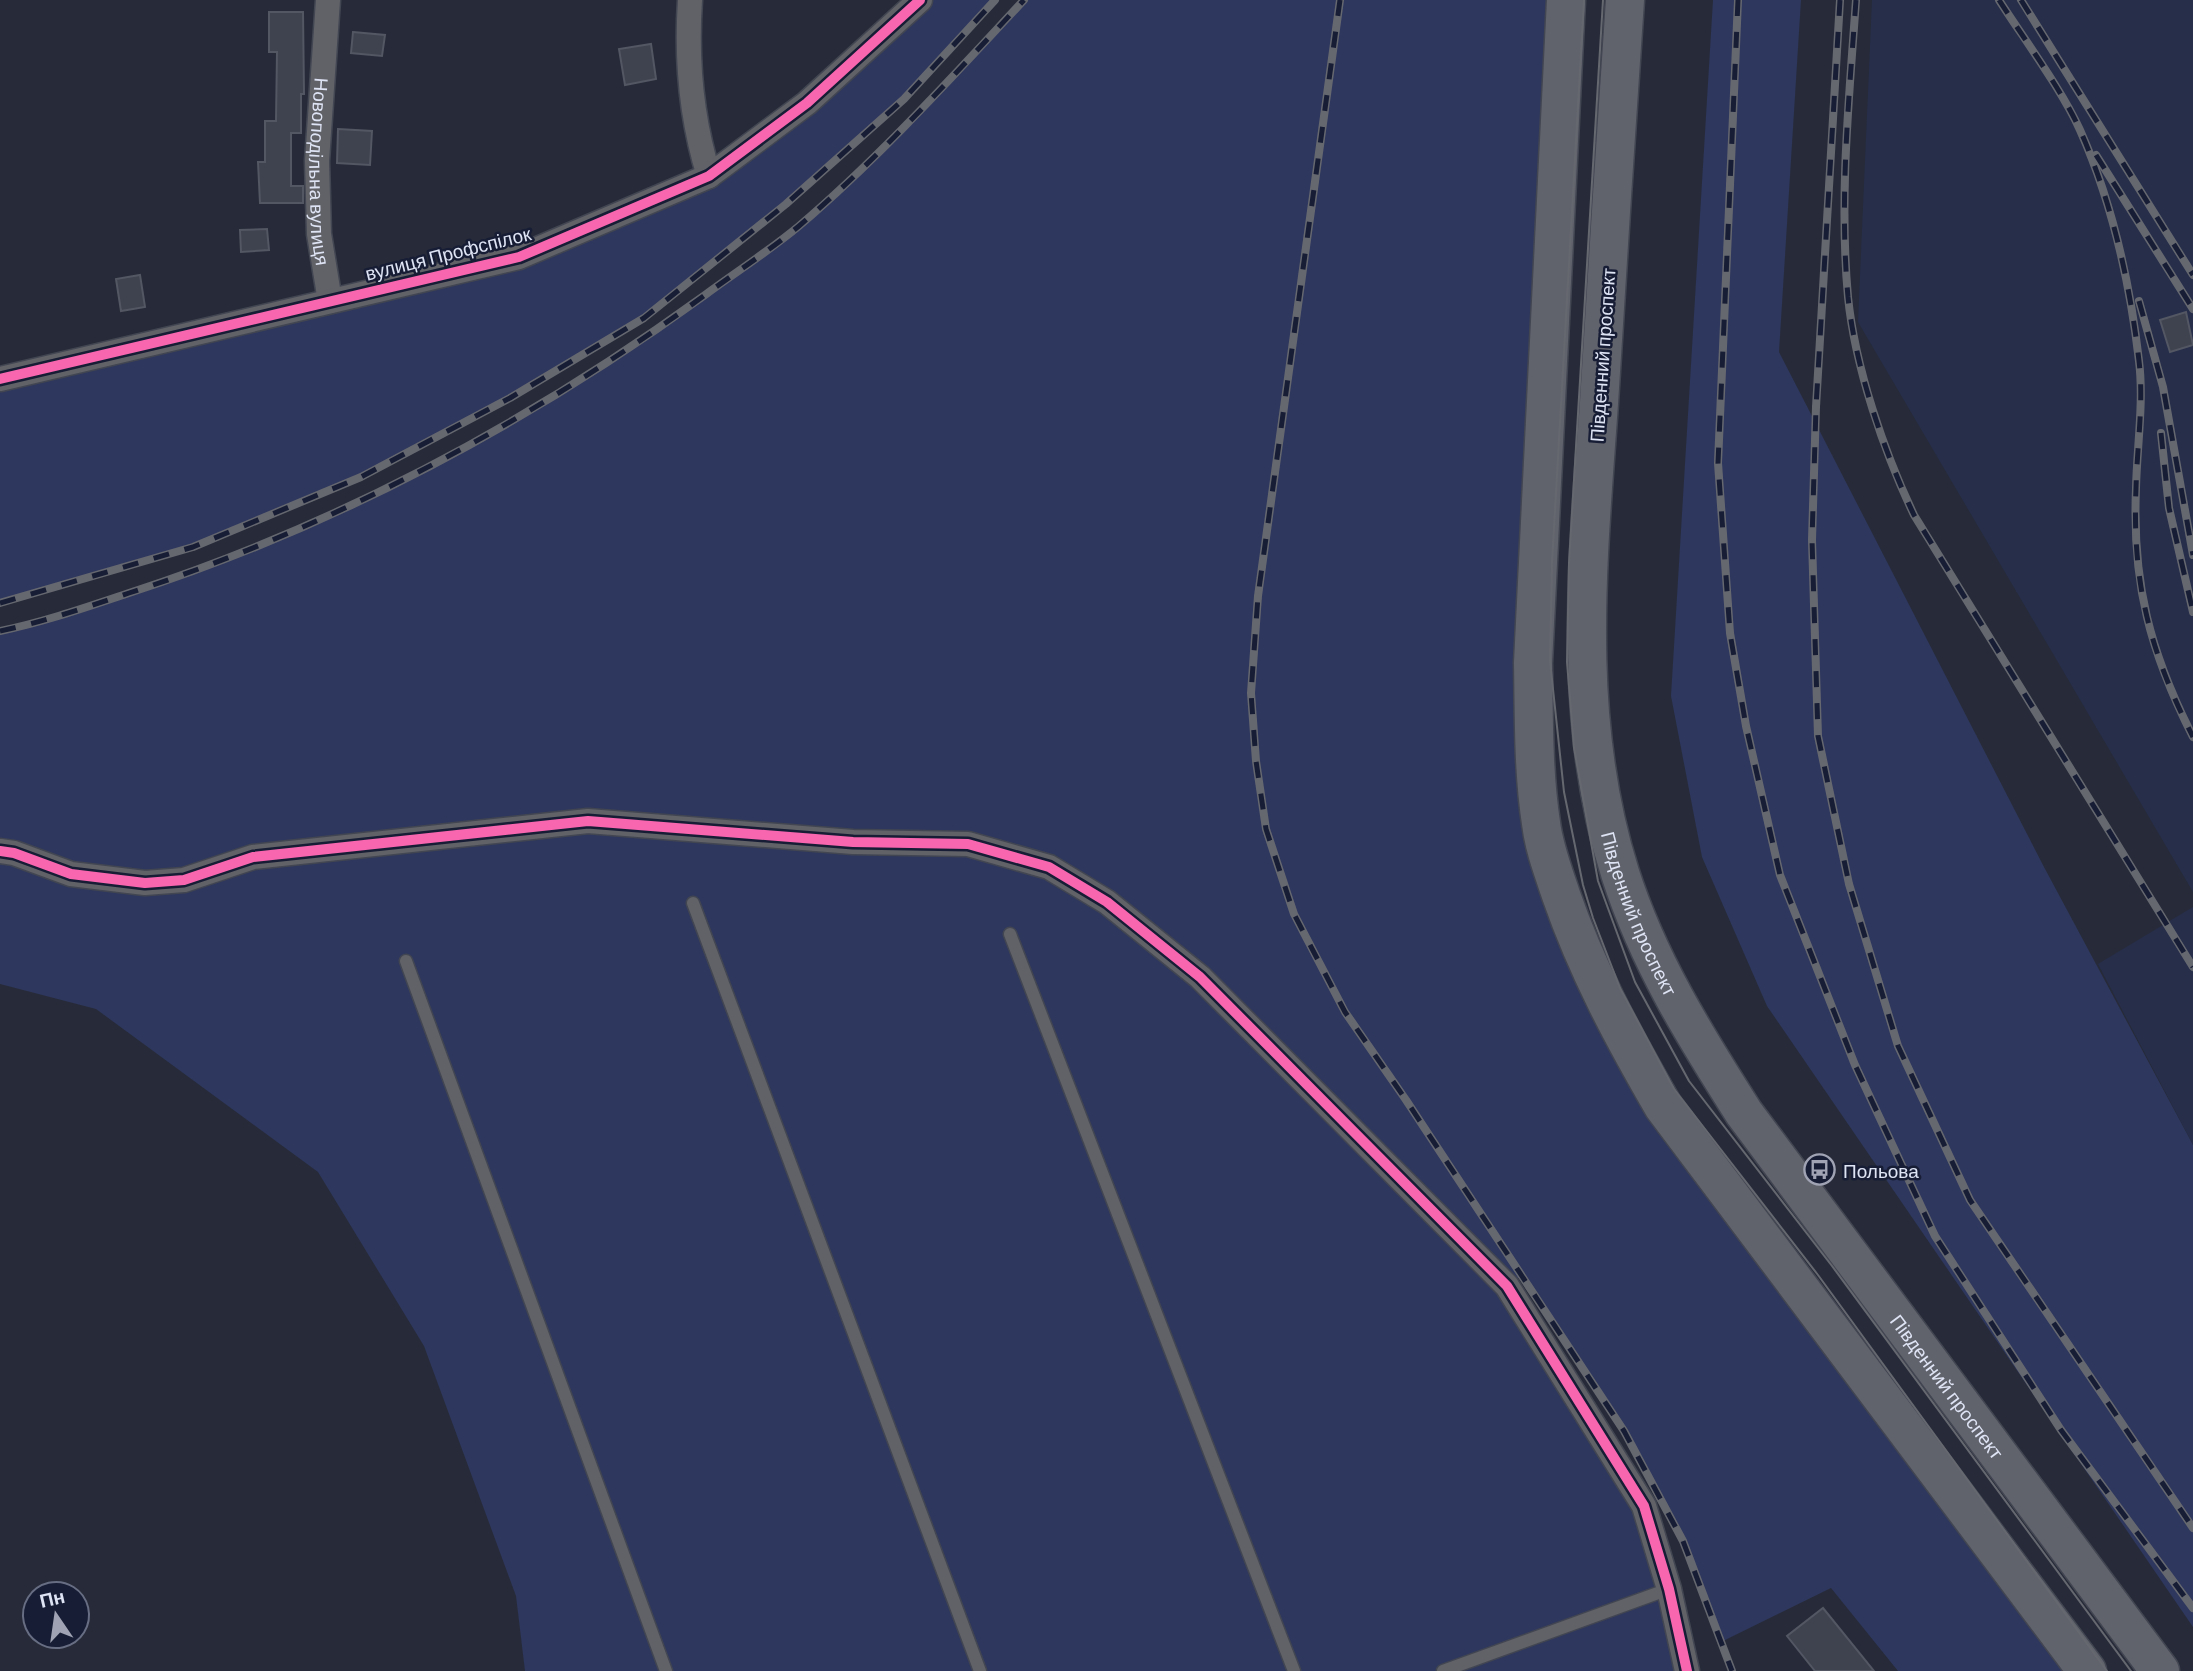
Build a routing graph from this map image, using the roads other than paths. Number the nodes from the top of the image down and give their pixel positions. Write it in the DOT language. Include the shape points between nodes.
graph roads {
  1 [pos="328,0"];
  2 [pos="690,0"];
  3 [pos="920,0"];
  4 [pos="1566,0"];
  5 [pos="1625,0"];
  6 [pos="709,176"];
  7 [pos="330,300"];
  8 [pos="0,379"];
  9 [pos="0,851"];
  10 [pos="693,903"];
  11 [pos="1010,934"];
  12 [pos="406,961"];
  13 [pos="1669,1589"];
  14 [pos="666,1671"];
  15 [pos="980,1671"];
  16 [pos="1294,1671"];
  17 [pos="1443,1671"];
  18 [pos="1687,1671"];
  19 [pos="2087,1671"];
  20 [pos="2160,1671"];
  1 -- 7 [label="street, Новоподільна вулиця" via="317,161 319,234"];
  2 -- 6 [label="street" via="690,84 696,137"];
  3 -- 6 [label="street, вулиця Профспілок" via="807,103"];
  4 -- 19 [label="main road" via="1534,663 1534,744 1549,859 1592,978 1662,1106"];
  5 -- 20 [label="main road, Південний проспект" via="1586,604 1590,729 1619,870 1663,978 1744,1113"];
  6 -- 7 [label="street, вулиця Профспілок" via="520,257"];
  7 -- 8 [label="street, вулиця Профспілок"];
  9 -- 13 [label="street" via="71,874 145,883 184,880 265,855 588,821 853,842 968,844 1049,867 1107,902 1200,976 1507,1286 1644,1506"];
  10 -- 15 [label="lane"];
  11 -- 16 [label="lane"];
  12 -- 14 [label="lane"];
  13 -- 17 [label="lane"];
  13 -- 18 [label="street"];
}
